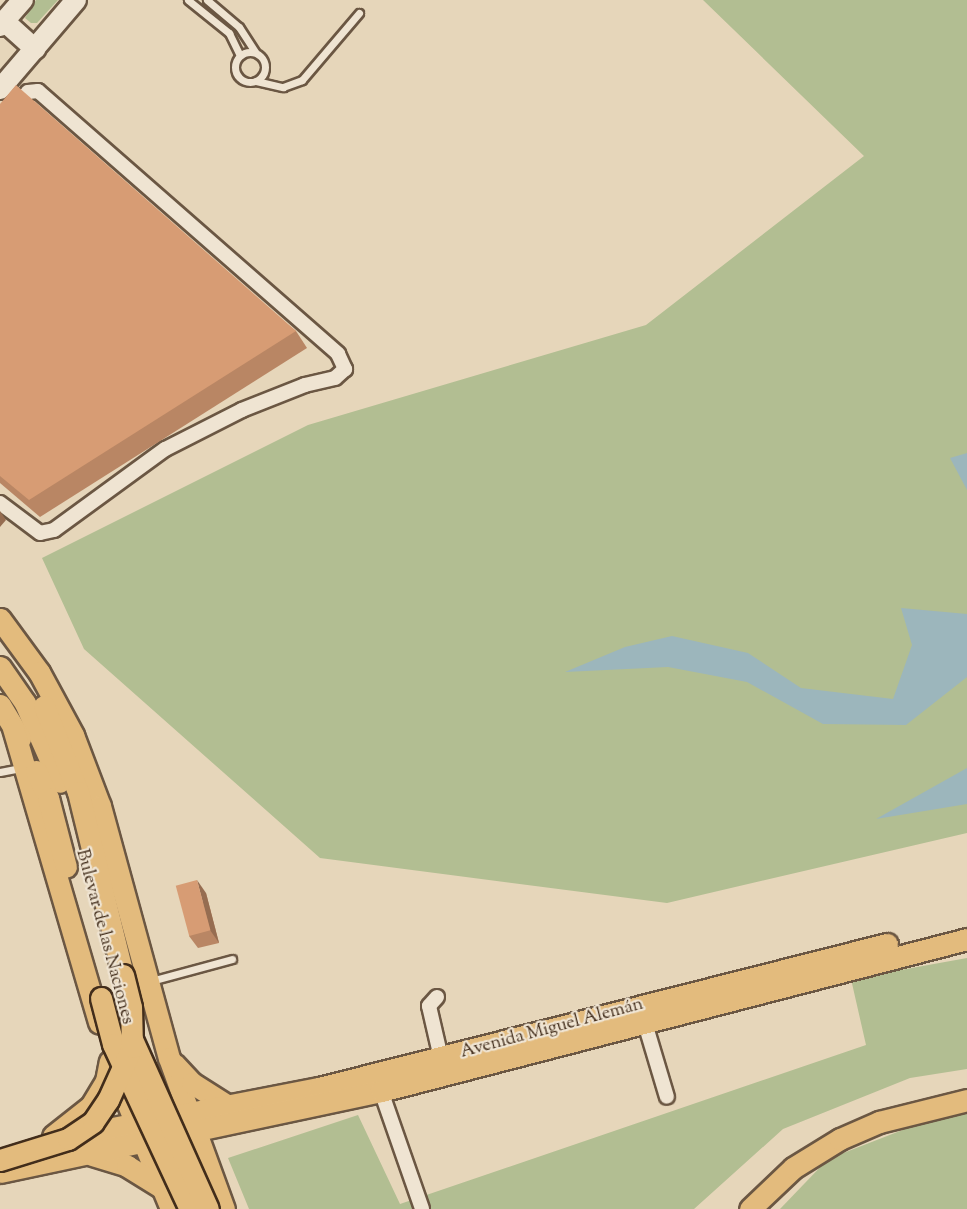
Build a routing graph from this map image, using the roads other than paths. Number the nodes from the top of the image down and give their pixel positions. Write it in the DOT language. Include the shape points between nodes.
graph roads {
  1 [pos="23,0"];
  2 [pos="76,0"];
  3 [pos="188,0"];
  4 [pos="207,0"];
  5 [pos="359,13"];
  6 [pos="2,23"];
  7 [pos="34,49"];
  8 [pos="255,52"];
  9 [pos="240,56"];
  10 [pos="256,81"];
  11 [pos="0,89"];
  12 [pos="0,126"];
  13 [pos="0,503"];
  14 [pos="0,619"];
  15 [pos="2,652"];
  16 [pos="0,705"];
  17 [pos="13,728"];
  18 [pos="24,767"];
  19 [pos="0,772"];
  20 [pos="967,925"];
  21 [pos="967,939"];
  22 [pos="232,959"];
  23 [pos="148,982"];
  24 [pos="437,997"];
  25 [pos="644,1020"];
  26 [pos="169,1058"];
  27 [pos="441,1058"];
  28 [pos="111,1060"];
  29 [pos="381,1091"];
  30 [pos="667,1097"];
  31 [pos="967,1100"];
  32 [pos="233,1113"];
  33 [pos="192,1122"];
  34 [pos="138,1133"];
  35 [pos="46,1140"];
  36 [pos="0,1151"];
  37 [pos="89,1154"];
  38 [pos="0,1160"];
  39 [pos="0,1173"];
  40 [pos="212,1177"];
  41 [pos="168,1199"];
  42 [pos="190,1209"];
  43 [pos="208,1209"];
  44 [pos="224,1209"];
  45 [pos="422,1209"];
  46 [pos="750,1209"];
  1 -- 6 [label="main road"];
  2 -- 7 [label="main road"];
  3 -- 9 [label="lane" via="229,33"];
  4 -- 8 [label="lane" via="239,27"];
  5 -- 10 [label="lane" via="302,80 283,87"];
  6 -- 7 [label="main road"];
  7 -- 11 [label="main road"];
  8 -- 9 [label="lane"];
  8 -- 10 [label="lane" via="265,63 264,74"];
  9 -- 10 [label="lane" via="235,65 237,75 246,82"];
  12 -- 13 [label="street" via="28,92 38,91 160,204 338,354 345,369 335,378 305,385 161,445 54,530 40,534"];
  14 -- 23 [label="main road" via="39,672 73,735 100,806"];
  15 -- 38 [label="main road, bridge" via="43,705 78,792 131,1007 132,1047 108,1100 93,1122 68,1139"];
  15 -- 43 [label="main road, Bulevar de las Naciones, bridge" via="66,795 130,1036"];
  16 -- 17 [label="main road, Bulevar de las Naciones"];
  17 -- 18 [label="main road"];
  17 -- 42 [label="main road, Bulevar de las Naciones, bridge" via="48,798 113,1044"];
  18 -- 19 [label="lane"];
  18 -- 28 [label="main road"];
  20 -- 27 [label="main road, Avenida Miguel Alemán"];
  21 -- 25 [label="main road, Avenida Miguel Alemán"];
  22 -- 23 [label="lane"];
  23 -- 26 [label="main road"];
  24 -- 27 [label="street" via="429,1006"];
  25 -- 29 [label="main road, Avenida Miguel Alemán"];
  25 -- 30 [label="street"];
  26 -- 32 [label="main road" via="192,1083"];
  26 -- 33 [label="main road"];
  27 -- 32 [label="main road, Avenida Miguel Alemán"];
  28 -- 34 [label="main road"];
  28 -- 35 [label="main road" via="106,1081 91,1106"];
  29 -- 32 [label="main road, Avenida Miguel Alemán"];
  29 -- 45 [label="street"];
  31 -- 46 [label="main road" via="879,1122 840,1139 793,1168"];
  32 -- 33 [label="main road, Avenida Miguel Alemán"];
  32 -- 40 [label="main road" via="214,1138"];
  33 -- 34 [label="main road, Avenida Miguel Alemán"];
  33 -- 40 [label="main road"];
  34 -- 35 [label="main road"];
  34 -- 37 [label="main road"];
  34 -- 41 [label="main road"];
  35 -- 36 [label="main road"];
  37 -- 39 [label="main road"];
  37 -- 41 [label="main road" via="137,1171"];
  40 -- 44 [label="main road"];
}
